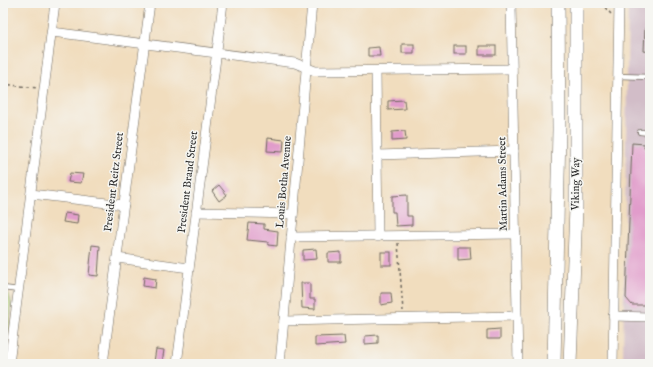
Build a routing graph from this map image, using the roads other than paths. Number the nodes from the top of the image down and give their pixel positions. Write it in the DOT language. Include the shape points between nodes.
graph roads {
  1 [pos="55,3"];
  2 [pos="150,3"];
  3 [pos="223,3"];
  4 [pos="312,3"];
  5 [pos="511,3"];
  6 [pos="558,3"];
  7 [pos="576,3"];
  8 [pos="619,3"];
  9 [pos="52,32"];
  10 [pos="144,43"];
  11 [pos="216,53"];
  12 [pos="306,67"];
  13 [pos="512,69"];
  14 [pos="376,71"];
  15 [pos="617,76"];
  16 [pos="650,77"];
  17 [pos="640,132"];
  18 [pos="650,133"];
  19 [pos="514,151"];
  20 [pos="377,155"];
  21 [pos="31,194"];
  22 [pos="124,205"];
  23 [pos="196,212"];
  24 [pos="293,214"];
  25 [pos="516,234"];
  26 [pos="291,237"];
  27 [pos="378,237"];
  28 [pos="117,258"];
  29 [pos="189,268"];
  30 [pos="3,288"];
  31 [pos="18,290"];
  32 [pos="517,316"];
  33 [pos="614,316"];
  34 [pos="650,317"];
  35 [pos="284,321"];
  36 [pos="9,364"];
  37 [pos="103,364"];
  38 [pos="177,364"];
  39 [pos="280,364"];
  40 [pos="518,364"];
  41 [pos="554,364"];
  42 [pos="570,364"];
  43 [pos="612,364"];
  1 -- 9 [label="street"];
  2 -- 10 [label="street, President Reitz Street"];
  3 -- 11 [label="street, President Brand Street"];
  4 -- 12 [label="street, Louis Botha Avenue"];
  5 -- 13 [label="street, Martin Adams Street"];
  6 -- 41 [label="main road, Viking Way" via="559,130"];
  7 -- 42 [label="main road, Viking Way" via="576,208"];
  8 -- 15 [label="street"];
  9 -- 10 [label="street"];
  9 -- 21 [label="street"];
  10 -- 11 [label="street"];
  10 -- 22 [label="street, President Reitz Street"];
  11 -- 12 [label="street" via="295,63"];
  11 -- 23 [label="street, President Brand Street"];
  12 -- 14 [label="street" via="315,71"];
  12 -- 24 [label="street, Louis Botha Avenue"];
  13 -- 14 [label="street"];
  13 -- 19 [label="street, Martin Adams Street"];
  14 -- 20 [label="street"];
  15 -- 16 [label="lane"];
  15 -- 33 [label="street"];
  17 -- 18 [label="lane"];
  19 -- 20 [label="street"];
  19 -- 25 [label="street, Martin Adams Street"];
  20 -- 27 [label="street"];
  21 -- 22 [label="street"];
  21 -- 31 [label="street"];
  22 -- 28 [label="street, President Reitz Street"];
  23 -- 24 [label="street"];
  23 -- 29 [label="street, President Brand Street"];
  24 -- 26 [label="street, Louis Botha Avenue"];
  25 -- 27 [label="street"];
  25 -- 32 [label="street, Martin Adams Street"];
  26 -- 27 [label="street"];
  26 -- 35 [label="street, Louis Botha Avenue"];
  28 -- 29 [label="street"];
  28 -- 37 [label="street, President Reitz Street"];
  29 -- 38 [label="street, President Brand Street"];
  30 -- 31 [label="lane"];
  31 -- 36 [label="street"];
  32 -- 35 [label="street"];
  32 -- 40 [label="street, Martin Adams Street"];
  33 -- 34 [label="street"];
  33 -- 43 [label="street"];
  35 -- 39 [label="street, Louis Botha Avenue"];
}
